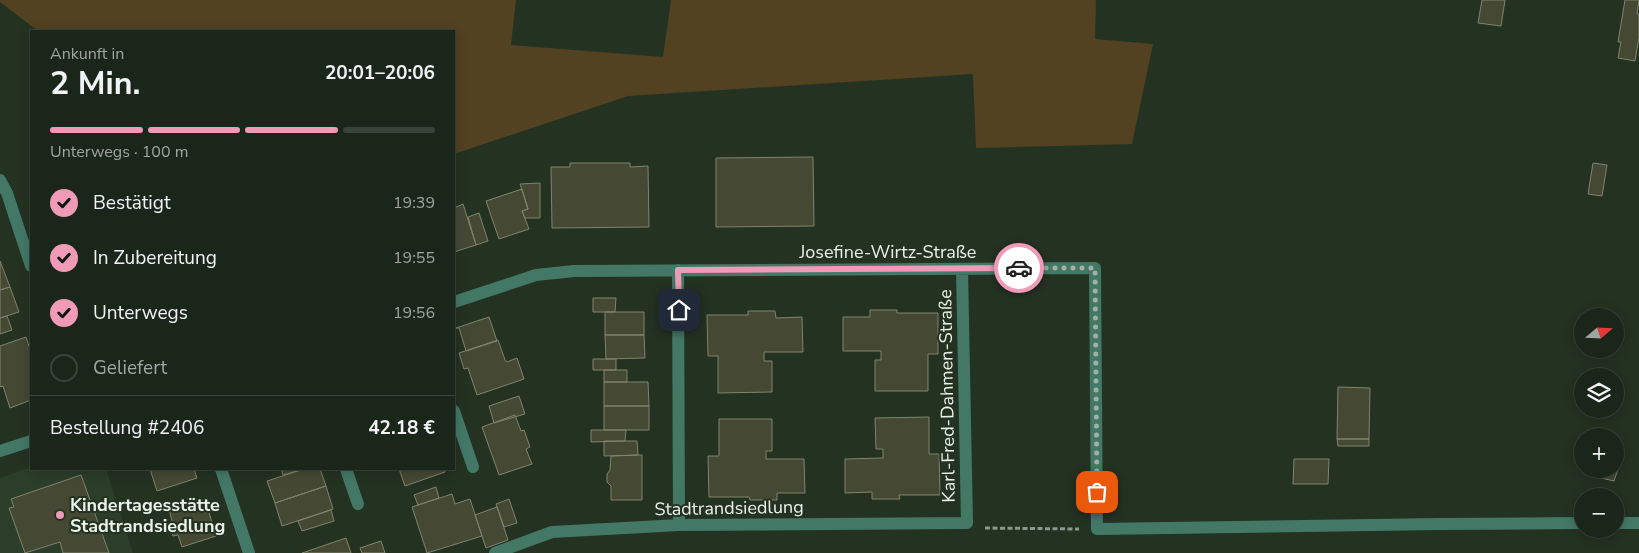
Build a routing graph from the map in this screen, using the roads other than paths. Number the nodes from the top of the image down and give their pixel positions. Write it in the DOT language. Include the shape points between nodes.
graph roads {
  1 [pos="0,180"];
  2 [pos="30,263"];
  3 [pos="962,269"];
  4 [pos="678,270"];
  5 [pos="455,302"];
  6 [pos="455,414"];
  7 [pos="30,441"];
  8 [pos="0,451"];
  9 [pos="472,467"];
  10 [pos="221,470"];
  11 [pos="346,470"];
  12 [pos="358,504"];
  13 [pos="967,523"];
  14 [pos="1574,523"];
  15 [pos="1624,523"];
  16 [pos="1639,523"];
  17 [pos="680,525"];
  18 [pos="249,553"];
  19 [pos="495,553"];
  1 -- 2 [label="street"];
  3 -- 4 [label="street, Josefine-Wirtz-Straße"];
  3 -- 13 [label="street, Karl-Fred-Dahmen-Straße"];
  3 -- 14 [label="street, Josefine-Wirtz-Straße" via="1095,268 1097,529"];
  4 -- 5 [label="street, Josefine-Wirtz-Straße" via="574,271 536,275"];
  4 -- 17 [label="street"];
  6 -- 9 [label="street"];
  7 -- 8 [label="street"];
  10 -- 18 [label="street"];
  11 -- 12 [label="street"];
  13 -- 17 [label="street, Stadtrandsiedlung"];
  15 -- 16 [label="street"];
  17 -- 19 [label="street, Stadtrandsiedlung" via="552,532"];
}
